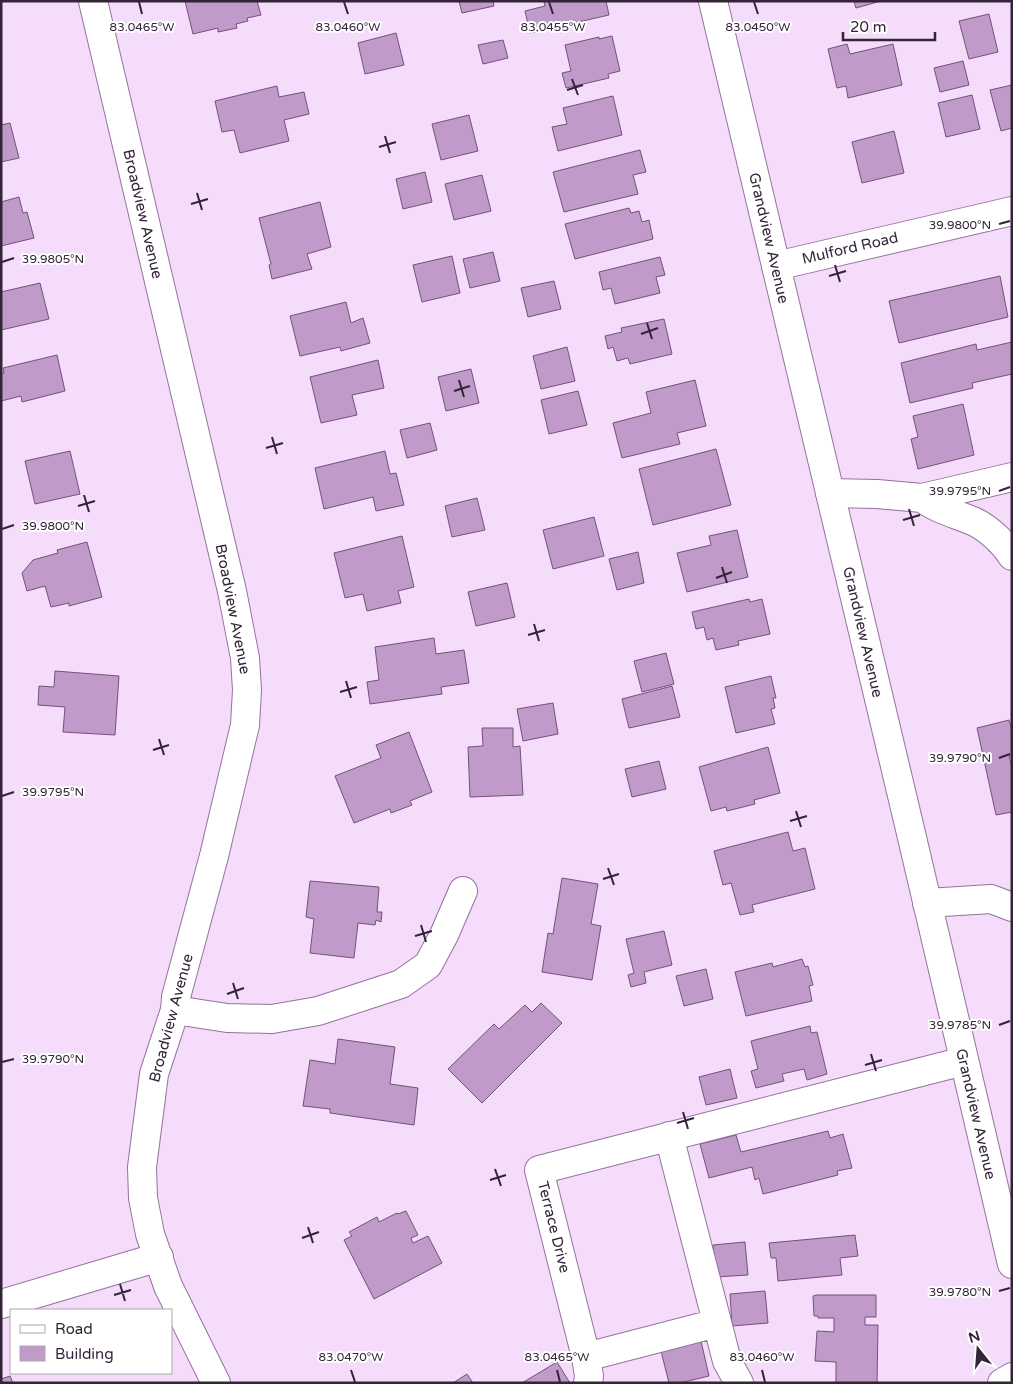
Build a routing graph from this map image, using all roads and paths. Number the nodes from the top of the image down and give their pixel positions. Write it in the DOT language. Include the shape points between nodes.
graph roads {
  1 [pos="93,1"];
  2 [pos="712,1"];
  3 [pos="1012,211"];
  4 [pos="776,266"];
  5 [pos="1012,477"];
  6 [pos="830,493"];
  7 [pos="922,498"];
  8 [pos="1012,556"];
  9 [pos="463,891"];
  10 [pos="927,903"];
  11 [pos="1012,907"];
  12 [pos="175,1010"];
  13 [pos="964,1061"];
  14 [pos="669,1136"];
  15 [pos="159,1257"];
  16 [pos="1012,1264"];
  17 [pos="1,1304"];
  18 [pos="717,1323"];
  19 [pos="587,1370"];
  20 [pos="1012,1377"];
  21 [pos="216,1383"];
  22 [pos="739,1383"];
  23 [pos="1002,1383"];
  1 -- 12 [label="street, Broadview Avenue" via="232,591 247,690 245,725"];
  2 -- 4 [label="street, Grandview Avenue"];
  3 -- 4 [label="street, Mulford Road"];
  4 -- 6 [label="street, Grandview Avenue"];
  5 -- 7 [label="street"];
  6 -- 7 [label="street"];
  6 -- 10 [label="street, Grandview Avenue"];
  7 -- 8 [label="street" via="931,505 977,523 1005,545"];
  9 -- 12 [label="street" via="428,965 401,984 318,1011 272,1019 227,1018"];
  10 -- 11 [label="street" via="991,899"];
  10 -- 13 [label="street, Grandview Avenue"];
  12 -- 15 [label="street, Broadview Avenue" via="154,1074 142,1168 148,1225"];
  13 -- 14 [label="street, Terrace Drive"];
  13 -- 16 [label="street, Grandview Avenue"];
  14 -- 18 [label="street"];
  14 -- 19 [label="street, Terrace Drive" via="540,1170"];
  15 -- 17 [label="street"];
  15 -- 21 [label="street, Broadview Avenue" via="168,1286"];
  18 -- 19 [label="street, Terrace Drive"];
  18 -- 22 [label="street" via="727,1361"];
  20 -- 23 [label="street"];
}
